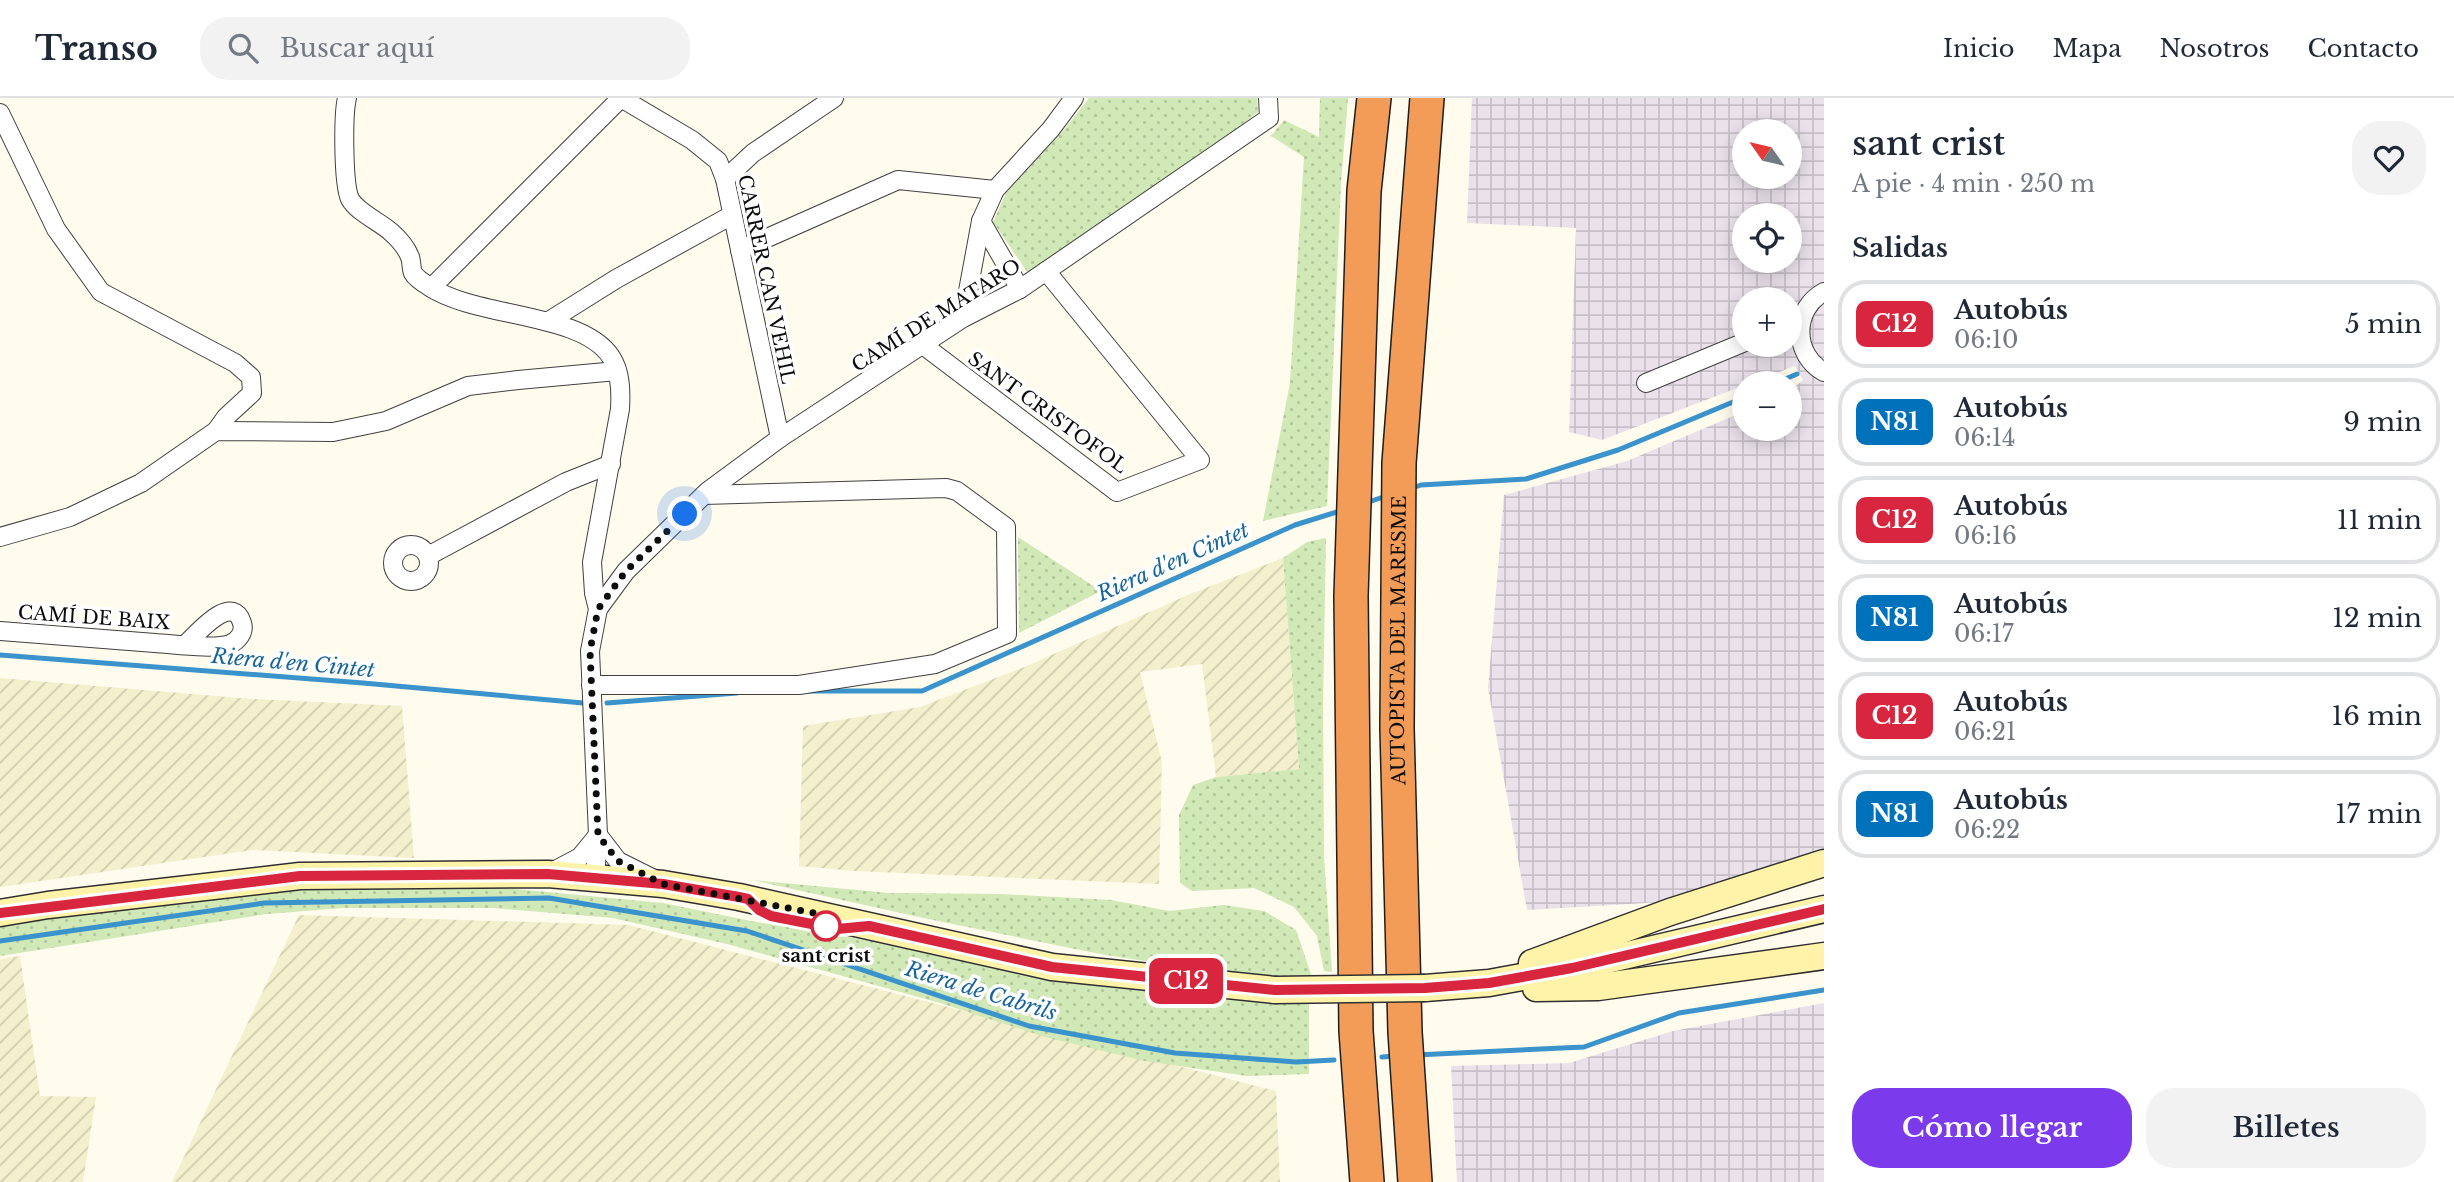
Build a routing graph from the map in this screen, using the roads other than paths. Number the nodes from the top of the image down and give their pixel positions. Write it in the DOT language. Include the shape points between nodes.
graph roads {
  1 [pos="347,98"];
  2 [pos="621,98"];
  3 [pos="834,98"];
  4 [pos="1074,98"];
  5 [pos="1268,98"];
  6 [pos="1374,98"];
  7 [pos="1427,98"];
  8 [pos="0,113"];
  9 [pos="724,179"];
  10 [pos="995,190"];
  11 [pos="732,215"];
  12 [pos="981,220"];
  13 [pos="740,250"];
  14 [pos="1046,271"];
  15 [pos="431,288"];
  16 [pos="1020,289"];
  17 [pos="1824,292"];
  18 [pos="1802,313"];
  19 [pos="963,318"];
  20 [pos="549,321"];
  21 [pos="922,345"];
  22 [pos="1802,346"];
  23 [pos="1732,347"];
  24 [pos="617,371"];
  25 [pos="1824,372"];
  26 [pos="1646,383"];
  27 [pos="216,431"];
  28 [pos="780,438"];
  29 [pos="611,464"];
  30 [pos="704,495"];
  31 [pos="0,537"];
  32 [pos="428,556"];
  33 [pos="598,609"];
  34 [pos="0,631"];
  35 [pos="186,645"];
  36 [pos="591,685"];
  37 [pos="598,835"];
  38 [pos="1824,863"];
  39 [pos="548,874"];
  40 [pos="595,879"];
  41 [pos="663,884"];
  42 [pos="1818,910"];
  43 [pos="0,913"];
  44 [pos="1824,956"];
  45 [pos="1489,983"];
  46 [pos="1367,1182"];
  47 [pos="1415,1182"];
  1 -- 15 [label="street" via="344,111 351,200 401,240 414,273"];
  2 -- 9 [label="street, CARRER CAN VEHIL" via="718,160"];
  2 -- 15 [label="street"];
  3 -- 9 [label="street" via="753,153"];
  4 -- 10 [label="street"];
  5 -- 14 [label="street, CAMÍ DE MATARO" via="1269,118"];
  6 -- 46 [label="highway" via="1364,191 1351,596 1356,1031"];
  7 -- 47 [label="highway, AUTOPISTA DEL MARESME" via="1399,463 1397,728 1405,1032"];
  8 -- 27 [label="street" via="56,229 101,292 235,363 251,377 252,393"];
  9 -- 11 [label="street, CARRER CAN VEHIL"];
  10 -- 12 [label="street"];
  10 -- 13 [label="street" via="898,180"];
  11 -- 13 [label="street, CARRER CAN VEHIL"];
  11 -- 20 [label="street"];
  12 -- 16 [label="street"];
  12 -- 19 [label="street"];
  13 -- 28 [label="street, CARRER CAN VEHIL"];
  14 -- 16 [label="street, CAMÍ DE MATARO"];
  14 -- 21 [label="street, SANT CRISTOFOL" via="1200,460 1117,492"];
  15 -- 20 [label="street" via="478,307"];
  16 -- 19 [label="street, CAMÍ DE MATARO"];
  17 -- 18 [label="street"];
  19 -- 21 [label="street, CAMÍ DE MATARO"];
  20 -- 24 [label="street" via="584,334 611,356"];
  21 -- 28 [label="street, CAMÍ DE MATARO"];
  22 -- 25 [label="street" via="1808,359"];
  23 -- 26 [label="street"];
  24 -- 27 [label="street" via="468,386 386,421 333,432"];
  24 -- 29 [label="street" via="620,409"];
  27 -- 31 [label="street" via="141,483 70,517"];
  28 -- 30 [label="street, CAMÍ DE MATARO"];
  29 -- 32 [label="street" via="566,482"];
  29 -- 33 [label="street" via="592,562"];
  30 -- 33 [label="street, CAMÍ DE MATARO" via="626,571"];
  30 -- 36 [label="street" via="957,491 1006,527 1007,634 935,664 799,685"];
  33 -- 36 [label="street" via="590,651"];
  34 -- 35 [label="street, CAMÍ DE BAIX"];
  36 -- 37 [label="street"];
  37 -- 39 [label="street" via="580,857"];
  37 -- 40 [label="street"];
  37 -- 41 [label="street" via="618,861"];
  38 -- 45 [label="street" via="1670,912 1511,970"];
  39 -- 40 [label="street"];
  39 -- 43 [label="street" via="300,876"];
  40 -- 41 [label="street"];
  41 -- 45 [label="street, bridge" via="797,909 1052,967 1275,990"];
  42 -- 45 [label="street"];
  44 -- 45 [label="street" via="1598,986 1508,989"];
}
